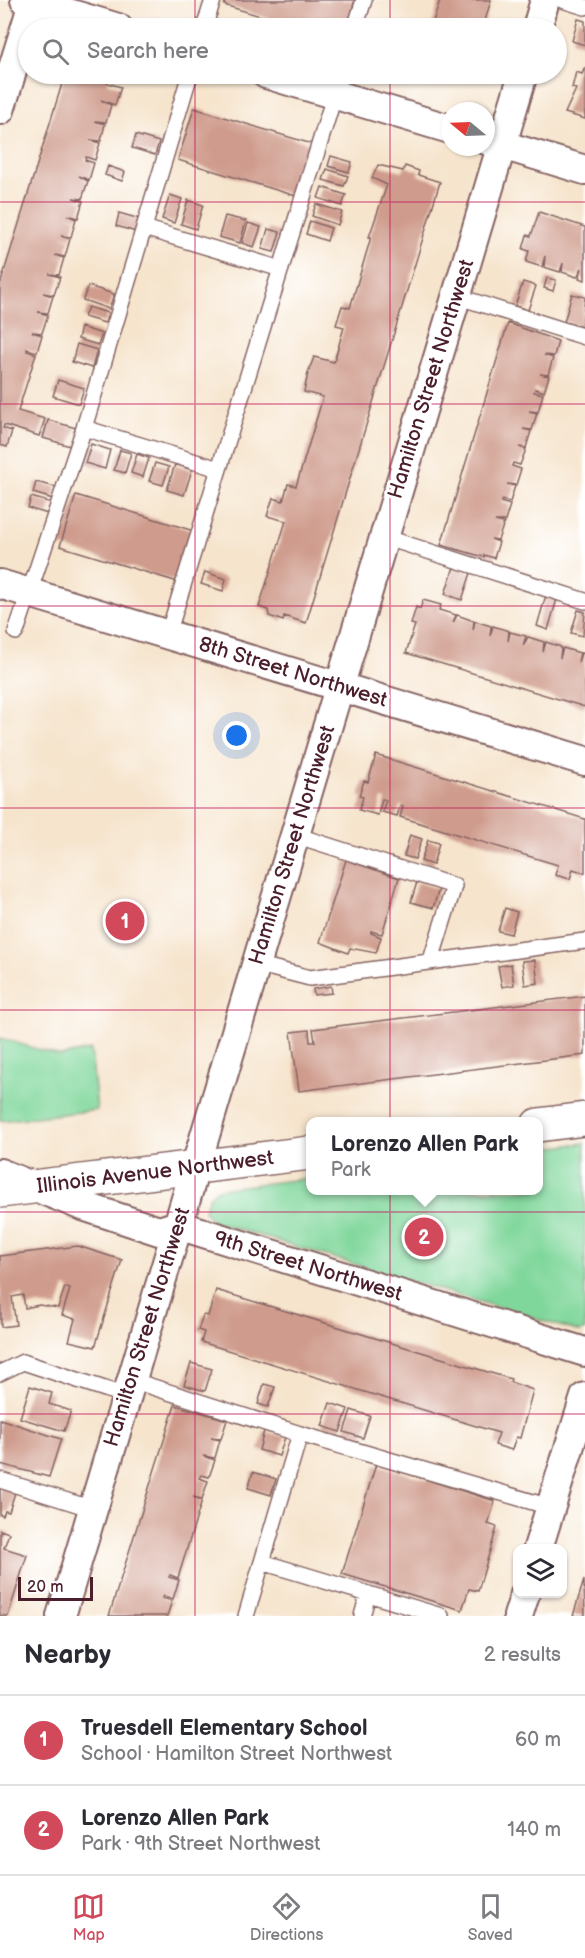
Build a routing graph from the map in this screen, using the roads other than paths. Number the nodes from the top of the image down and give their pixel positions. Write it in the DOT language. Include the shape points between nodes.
graph roads {
  1 [pos="213,0"];
  2 [pos="364,0"];
  3 [pos="545,0"];
  4 [pos="562,0"];
  5 [pos="30,1"];
  6 [pos="585,7"];
  7 [pos="25,18"];
  8 [pos="85,18"];
  9 [pos="207,18"];
  10 [pos="358,18"];
  11 [pos="540,18"];
  12 [pos="18,45"];
  13 [pos="187,84"];
  14 [pos="338,84"];
  15 [pos="519,84"];
  16 [pos="0,110"];
  17 [pos="441,125"];
  18 [pos="495,140"];
  19 [pos="495,142"];
  20 [pos="491,156"];
  21 [pos="585,170"];
  22 [pos="144,228"];
  23 [pos="281,269"];
  24 [pos="456,296"];
  25 [pos="585,337"];
  26 [pos="84,428"];
  27 [pos="219,469"];
  28 [pos="384,537"];
  29 [pos="0,584"];
  30 [pos="30,593"];
  31 [pos="585,601"];
  32 [pos="16,632"];
  33 [pos="168,634"];
  34 [pos="339,686"];
  35 [pos="585,761"];
  36 [pos="295,835"];
  37 [pos="585,941"];
  38 [pos="431,960"];
  39 [pos="256,964"];
  40 [pos="585,1119"];
  41 [pos="543,1124"];
  42 [pos="306,1153"];
  43 [pos="195,1167"];
  44 [pos="0,1173"];
  45 [pos="36,1187"];
  46 [pos="0,1191"];
  47 [pos="177,1225"];
  48 [pos="585,1352"];
  49 [pos="0,1373"];
  50 [pos="129,1388"];
  51 [pos="585,1397"];
  52 [pos="300,1434"];
  53 [pos="0,1480"];
  54 [pos="550,1507"];
  55 [pos="93,1509"];
  56 [pos="539,1544"];
  57 [pos="262,1562"];
  58 [pos="368,1594"];
  59 [pos="523,1598"];
  60 [pos="61,1616"];
  61 [pos="246,1616"];
  62 [pos="362,1616"];
  63 [pos="441,1616"];
  64 [pos="518,1616"];
  1 -- 9 [label="lane"];
  2 -- 10 [label="lane"];
  3 -- 11 [label="street"];
  4 -- 6 [label="lane"];
  5 -- 7 [label="street"];
  5 -- 8 [label="street"];
  12 -- 16 [label="street"];
  13 -- 22 [label="lane"];
  14 -- 17 [label="street"];
  14 -- 23 [label="lane"];
  15 -- 18 [label="street, Hamilton Street Northwest"];
  19 -- 21 [label="street"];
  20 -- 24 [label="street, Hamilton Street Northwest"];
  22 -- 23 [label="lane"];
  22 -- 26 [label="lane"];
  23 -- 27 [label="lane"];
  24 -- 25 [label="lane"];
  24 -- 28 [label="street, Hamilton Street Northwest"];
  26 -- 27 [label="lane"];
  26 -- 30 [label="lane"];
  27 -- 33 [label="lane"];
  28 -- 31 [label="lane"];
  28 -- 34 [label="street, Hamilton Street Northwest"];
  29 -- 30 [label="street, 8th Street Northwest"];
  30 -- 32 [label="lane"];
  30 -- 33 [label="street, 8th Street Northwest"];
  33 -- 34 [label="street, 8th Street Northwest"];
  34 -- 35 [label="street, 8th Street Northwest"];
  34 -- 36 [label="street, Hamilton Street Northwest"];
  36 -- 38 [label="lane" via="454,886"];
  36 -- 39 [label="street, Hamilton Street Northwest"];
  37 -- 38 [label="lane"];
  38 -- 39 [label="lane" via="310,978"];
  39 -- 43 [label="street, Hamilton Street Northwest"];
  40 -- 41 [label="street"];
  42 -- 43 [label="street, Illinois Avenue Northwest"];
  43 -- 45 [label="street, Illinois Avenue Northwest"];
  43 -- 47 [label="street, Hamilton Street Northwest"];
  44 -- 45 [label="street, 9th Street Northwest"];
  45 -- 46 [label="street, Illinois Avenue Northwest"];
  45 -- 47 [label="street, 9th Street Northwest" via="159,1231"];
  47 -- 48 [label="street, 9th Street Northwest"];
  47 -- 50 [label="street, Hamilton Street Northwest"];
  49 -- 50 [label="lane" via="23,1362"];
  50 -- 52 [label="lane"];
  50 -- 55 [label="street, Hamilton Street Northwest"];
  51 -- 54 [label="street"];
  52 -- 54 [label="lane"];
  52 -- 57 [label="lane"];
  53 -- 55 [label="lane"];
  54 -- 56 [label="street"];
  55 -- 60 [label="street, Hamilton Street Northwest"];
  57 -- 58 [label="lane"];
  57 -- 61 [label="lane"];
  58 -- 62 [label="lane"];
  58 -- 63 [label="lane"];
  59 -- 64 [label="street"];
}
